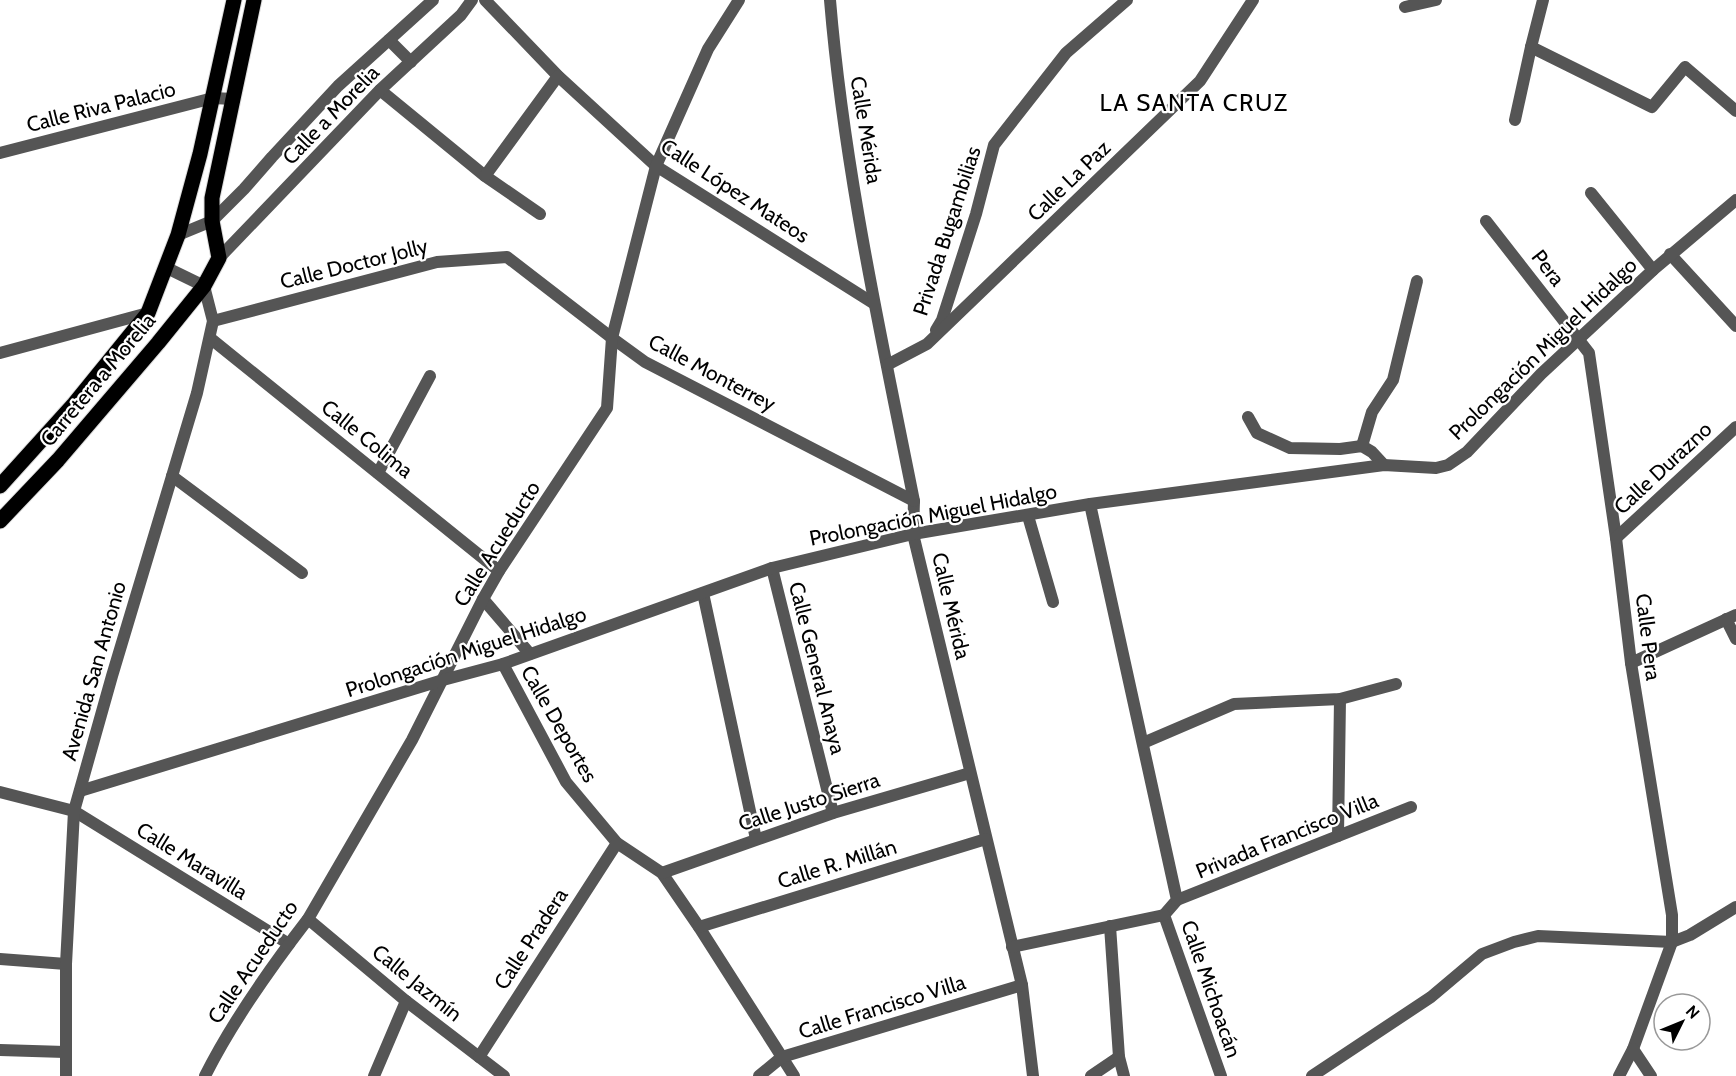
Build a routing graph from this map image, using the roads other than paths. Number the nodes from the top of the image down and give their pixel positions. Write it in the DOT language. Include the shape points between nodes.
graph roads {
  1 [pos="234,0"];
  2 [pos="254,0"];
  3 [pos="433,0"];
  4 [pos="472,0"];
  5 [pos="485,0"];
  6 [pos="739,0"];
  7 [pos="830,0"];
  8 [pos="1127,0"];
  9 [pos="1253,0"];
  10 [pos="1436,0"];
  11 [pos="1543,0"];
  12 [pos="1406,7"];
  13 [pos="389,40"];
  14 [pos="1531,47"];
  15 [pos="411,62"];
  16 [pos="558,76"];
  17 [pos="380,90"];
  18 [pos="213,99"];
  19 [pos="233,99"];
  20 [pos="1736,111"];
  21 [pos="1515,120"];
  22 [pos="0,153"];
  23 [pos="656,166"];
  24 [pos="485,176"];
  25 [pos="1590,192"];
  26 [pos="1736,200"];
  27 [pos="540,214"];
  28 [pos="212,221"];
  29 [pos="1486,221"];
  30 [pos="178,235"];
  31 [pos="1670,254"];
  32 [pos="507,257"];
  33 [pos="219,258"];
  34 [pos="165,267"];
  35 [pos="1653,270"];
  36 [pos="1417,281"];
  37 [pos="204,286"];
  38 [pos="873,303"];
  39 [pos="148,314"];
  40 [pos="213,321"];
  41 [pos="1736,326"];
  42 [pos="210,338"];
  43 [pos="612,338"];
  44 [pos="1579,339"];
  45 [pos="927,344"];
  46 [pos="0,353"];
  47 [pos="887,365"];
  48 [pos="430,376"];
  49 [pos="1248,417"];
  50 [pos="1736,427"];
  51 [pos="1362,446"];
  52 [pos="1384,465"];
  53 [pos="378,473"];
  54 [pos="172,476"];
  55 [pos="0,486"];
  56 [pos="914,501"];
  57 [pos="1090,504"];
  58 [pos="1028,516"];
  59 [pos="0,521"];
  60 [pos="914,534"];
  61 [pos="1616,538"];
  62 [pos="772,567"];
  63 [pos="499,571"];
  64 [pos="302,573"];
  65 [pos="703,593"];
  66 [pos="483,599"];
  67 [pos="1053,602"];
  68 [pos="1731,617"];
  69 [pos="1736,639"];
  70 [pos="530,654"];
  71 [pos="1630,663"];
  72 [pos="503,664"];
  73 [pos="443,680"];
  74 [pos="1396,684"];
  75 [pos="1340,699"];
  76 [pos="1143,743"];
  77 [pos="970,773"];
  78 [pos="80,791"];
  79 [pos="0,792"];
  80 [pos="1411,807"];
  81 [pos="74,811"];
  82 [pos="833,813"];
  83 [pos="1338,836"];
  84 [pos="756,839"];
  85 [pos="986,839"];
  86 [pos="617,843"];
  87 [pos="662,873"];
  88 [pos="1177,900"];
  89 [pos="1736,907"];
  90 [pos="1164,915"];
  91 [pos="308,919"];
  92 [pos="1110,926"];
  93 [pos="699,927"];
  94 [pos="1672,942"];
  95 [pos="289,944"];
  96 [pos="1012,947"];
  97 [pos="0,959"];
  98 [pos="66,964"];
  99 [pos="1022,985"];
  100 [pos="406,1001"];
  101 [pos="1633,1049"];
  102 [pos="0,1050"];
  103 [pos="65,1052"];
  104 [pos="479,1057"];
  105 [pos="782,1057"];
  106 [pos="1119,1057"];
  107 [pos="66,1076"];
  108 [pos="205,1076"];
  109 [pos="374,1076"];
  110 [pos="504,1076"];
  111 [pos="759,1076"];
  112 [pos="794,1076"];
  113 [pos="1033,1076"];
  114 [pos="1091,1076"];
  115 [pos="1124,1076"];
  116 [pos="1221,1076"];
  117 [pos="1312,1076"];
  118 [pos="1619,1076"];
  119 [pos="1651,1076"];
  1 -- 18 [label="main road, Carretera a Morelia"];
  2 -- 19 [label="main road"];
  3 -- 13 [label="street, Calle a Morelia"];
  4 -- 15 [label="street, Calle a Morelia"];
  5 -- 16 [label="street, Calle López Mateos"];
  6 -- 23 [label="street, Calle Acueducto" via="708,49"];
  7 -- 38 [label="street, Calle Mérida" via="836,66"];
  8 -- 45 [label="street, Privada Bugambilias" via="1066,53 994,145 942,320"];
  9 -- 45 [label="street, Calle La Paz" via="1200,81"];
  10 -- 12 [label="street"];
  11 -- 14 [label="street"];
  13 -- 15 [label="street"];
  13 -- 28 [label="street, Calle a Morelia" via="338,86"];
  14 -- 20 [label="street" via="1652,107 1685,67"];
  14 -- 21 [label="street"];
  15 -- 17 [label="street, Calle a Morelia"];
  16 -- 23 [label="street, Calle López Mateos"];
  16 -- 24 [label="street"];
  17 -- 24 [label="street"];
  17 -- 33 [label="street, Calle a Morelia"];
  18 -- 19 [label="street, Calle Riva Palacio"];
  18 -- 22 [label="street, Calle Riva Palacio"];
  18 -- 30 [label="main road, Carretera a Morelia"];
  19 -- 28 [label="main road" via="212,198"];
  23 -- 38 [label="street, Calle López Mateos"];
  23 -- 43 [label="street, Calle Acueducto"];
  24 -- 27 [label="street"];
  25 -- 35 [label="street"];
  26 -- 31 [label="street, Prolongación Miguel Hidalgo"];
  28 -- 30 [label="street, Calle a Morelia"];
  28 -- 33 [label="main road"];
  29 -- 44 [label="street, Pera"];
  30 -- 34 [label="main road, Carretera a Morelia"];
  31 -- 35 [label="street, Prolongación Miguel Hidalgo"];
  31 -- 41 [label="street"];
  32 -- 40 [label="street, Calle Doctor Jolly" via="437,262"];
  32 -- 43 [label="street, Calle Monterrey"];
  33 -- 37 [label="main road, Carretera a Morelia"];
  34 -- 37 [label="street"];
  34 -- 39 [label="main road, Carretera a Morelia"];
  35 -- 44 [label="street, Prolongación Miguel Hidalgo"];
  36 -- 51 [label="street" via="1393,380 1372,412"];
  37 -- 40 [label="street, Avenida San Antonio"];
  37 -- 59 [label="main road, Carretera a Morelia" via="58,460"];
  38 -- 47 [label="street, Calle Mérida"];
  39 -- 46 [label="street"];
  39 -- 55 [label="main road, Carretera a Morelia"];
  40 -- 42 [label="street, Avenida San Antonio"];
  42 -- 53 [label="street, Calle Colima"];
  42 -- 54 [label="street, Avenida San Antonio"];
  43 -- 56 [label="street, Calle Monterrey" via="645,362"];
  43 -- 63 [label="street, Calle Acueducto" via="607,408"];
  44 -- 52 [label="street, Prolongación Miguel Hidalgo" via="1467,452 1448,465"];
  44 -- 61 [label="street, Calle Pera" via="1589,353"];
  45 -- 47 [label="street, Calle La Paz"];
  47 -- 56 [label="street, Calle Mérida"];
  48 -- 53 [label="street"];
  49 -- 51 [label="street" via="1257,433 1290,448"];
  50 -- 61 [label="street, Calle Durazno"];
  51 -- 52 [label="street"];
  52 -- 57 [label="street, Prolongación Miguel Hidalgo"];
  53 -- 63 [label="street, Calle Colima"];
  54 -- 64 [label="street"];
  54 -- 78 [label="street, Avenida San Antonio"];
  56 -- 60 [label="street, Calle Mérida"];
  57 -- 58 [label="street, Prolongación Miguel Hidalgo"];
  57 -- 76 [label="street, Calle Michoacán"];
  58 -- 60 [label="street, Prolongación Miguel Hidalgo"];
  58 -- 67 [label="street"];
  60 -- 62 [label="street, Prolongación Miguel Hidalgo"];
  60 -- 77 [label="street, Calle Mérida"];
  61 -- 71 [label="street, Calle Pera"];
  62 -- 65 [label="street, Prolongación Miguel Hidalgo"];
  62 -- 82 [label="street, Calle General Anaya"];
  63 -- 66 [label="street, Calle Acueducto"];
  65 -- 70 [label="street, Prolongación Miguel Hidalgo"];
  65 -- 84 [label="street"];
  66 -- 70 [label="street"];
  66 -- 73 [label="street, Calle Acueducto"];
  68 -- 69 [label="street"];
  68 -- 71 [label="street"];
  70 -- 72 [label="street, Prolongación Miguel Hidalgo"];
  71 -- 94 [label="street, Calle Pera" via="1672,915"];
  72 -- 73 [label="street, Prolongación Miguel Hidalgo"];
  72 -- 86 [label="street, Calle Deportes" via="566,782"];
  73 -- 78 [label="street, Prolongación Miguel Hidalgo"];
  73 -- 91 [label="street, Calle Acueducto"];
  74 -- 75 [label="street"];
  75 -- 76 [label="street" via="1234,704"];
  75 -- 83 [label="street"];
  76 -- 88 [label="street, Calle Michoacán"];
  77 -- 82 [label="street, Calle Justo Sierra"];
  77 -- 85 [label="street, Calle Mérida"];
  78 -- 81 [label="street, Avenida San Antonio"];
  79 -- 81 [label="street, Calle Maravilla"];
  80 -- 83 [label="street, Privada Francisco Villa"];
  81 -- 95 [label="street, Calle Maravilla"];
  81 -- 98 [label="street, Avenida San Antonio"];
  82 -- 84 [label="street, Calle Justo Sierra"];
  83 -- 88 [label="street, Privada Francisco Villa"];
  84 -- 87 [label="street, Calle Justo Sierra"];
  85 -- 93 [label="street, Calle R. Millán"];
  85 -- 96 [label="street, Calle Mérida"];
  86 -- 87 [label="street, Calle Deportes"];
  86 -- 104 [label="street, Calle Pradera"];
  87 -- 93 [label="street"];
  88 -- 90 [label="street, Calle Michoacán"];
  89 -- 94 [label="street"];
  90 -- 92 [label="street"];
  90 -- 116 [label="street, Calle Michoacán"];
  91 -- 95 [label="street, Calle Acueducto"];
  91 -- 100 [label="street, Calle Jazmín"];
  92 -- 96 [label="street"];
  92 -- 106 [label="street"];
  93 -- 105 [label="street"];
  94 -- 101 [label="street"];
  94 -- 117 [label="street" via="1538,936 1514,942 1482,954 1431,997"];
  95 -- 108 [label="street, Calle Acueducto" via="219,1047"];
  96 -- 99 [label="street, Calle Mérida"];
  97 -- 98 [label="street"];
  98 -- 103 [label="street, Avenida San Antonio"];
  99 -- 105 [label="street, Calle Francisco Villa"];
  99 -- 113 [label="street, Calle Mérida"];
  100 -- 104 [label="street, Calle Jazmín"];
  100 -- 109 [label="street"];
  101 -- 118 [label="street"];
  101 -- 119 [label="street"];
  102 -- 103 [label="street"];
  103 -- 107 [label="street, Avenida San Antonio"];
  104 -- 110 [label="street, Calle Jazmín"];
  105 -- 111 [label="street, Calle Francisco Villa"];
  105 -- 112 [label="street"];
  106 -- 114 [label="street"];
  106 -- 115 [label="street"];
}
